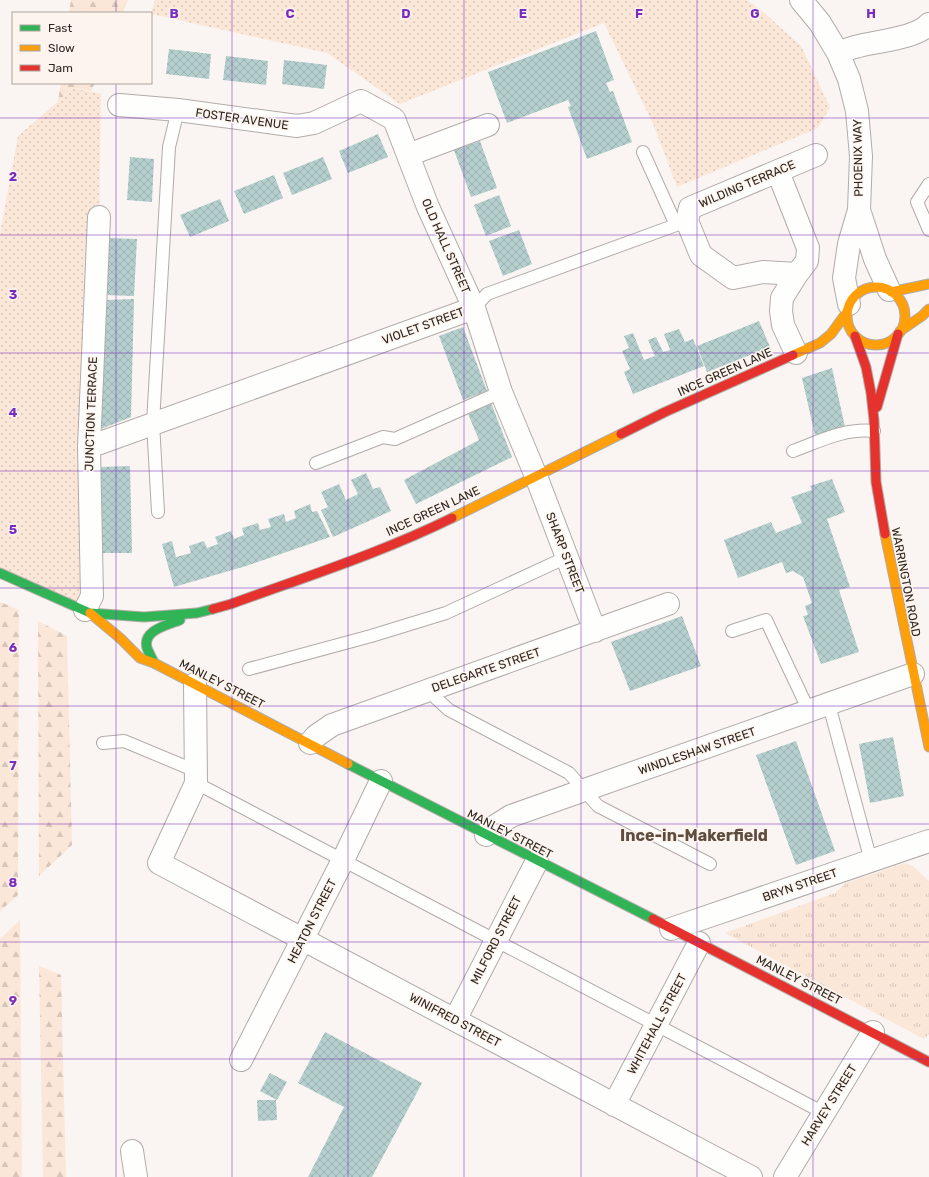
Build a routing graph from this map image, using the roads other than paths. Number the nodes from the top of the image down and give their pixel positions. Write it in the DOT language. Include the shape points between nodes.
graph roads {
  1 [pos="801,0"];
  2 [pos="928,28"];
  3 [pos="838,53"];
  4 [pos="361,101"];
  5 [pos="119,105"];
  6 [pos="178,110"];
  7 [pos="488,125"];
  8 [pos="643,152"];
  9 [pos="408,155"];
  10 [pos="816,155"];
  11 [pos="778,172"];
  12 [pos="929,184"];
  13 [pos="859,210"];
  14 [pos="99,217"];
  15 [pos="681,223"];
  16 [pos="929,230"];
  17 [pos="797,274"];
  18 [pos="929,284"];
  19 [pos="890,291"];
  20 [pos="474,308"];
  21 [pos="848,308"];
  22 [pos="929,309"];
  23 [pos="899,332"];
  24 [pos="855,336"];
  25 [pos="796,353"];
  26 [pos="501,392"];
  27 [pos="153,423"];
  28 [pos="874,425"];
  29 [pos="89,447"];
  30 [pos="793,451"];
  31 [pos="316,463"];
  32 [pos="536,476"];
  33 [pos="158,512"];
  34 [pos="567,557"];
  35 [pos="0,573"];
  36 [pos="668,604"];
  37 [pos="87,612"];
  38 [pos="197,613"];
  39 [pos="595,631"];
  40 [pos="732,631"];
  41 [pos="154,663"];
  42 [pos="249,669"];
  43 [pos="913,674"];
  44 [pos="196,684"];
  45 [pos="427,690"];
  46 [pos="819,708"];
  47 [pos="103,743"];
  48 [pos="310,743"];
  49 [pos="929,747"];
  50 [pos="196,777"];
  51 [pos="381,782"];
  52 [pos="584,790"];
  53 [pos="486,835"];
  54 [pos="929,841"];
  55 [pos="343,860"];
  56 [pos="537,861"];
  57 [pos="871,861"];
  58 [pos="710,864"];
  59 [pos="672,929"];
  60 [pos="303,940"];
  61 [pos="496,940"];
  62 [pos="699,943"];
  63 [pos="455,1020"];
  64 [pos="656,1024"];
  65 [pos="873,1032"];
  66 [pos="241,1060"];
  67 [pos="929,1062"];
  68 [pos="614,1105"];
  69 [pos="824,1113"];
  70 [pos="132,1151"];
  71 [pos="136,1177"];
  72 [pos="751,1177"];
  73 [pos="784,1177"];
  1 -- 3 [label="street, PHOENIX WAY" via="820,23"];
  2 -- 3 [label="street"];
  3 -- 13 [label="street, PHOENIX WAY" via="849,79 857,111 861,156"];
  4 -- 6 [label="street, FOSTER AVENUE" via="314,123 297,126"];
  4 -- 9 [label="street, OLD HALL STREET" via="394,119"];
  5 -- 6 [label="street, FOSTER AVENUE"];
  6 -- 27 [label="lane" via="169,147"];
  7 -- 9 [label="street"];
  8 -- 15 [label="lane"];
  9 -- 20 [label="street, OLD HALL STREET" via="428,207"];
  10 -- 11 [label="street, WILDING TERRACE"];
  11 -- 15 [label="street, WILDING TERRACE" via="690,208"];
  11 -- 17 [label="street" via="808,248 807,261"];
  12 -- 16 [label="lane" via="917,202"];
  13 -- 19 [label="street, PHOENIX WAY" via="875,259"];
  13 -- 21 [label="street, PHOENIX WAY" via="849,244 844,278"];
  14 -- 29 [label="street, JUNCTION TERRACE"];
  15 -- 17 [label="street" via="701,255 732,278 763,272"];
  15 -- 20 [label="lane, VIOLET STREET" via="486,294"];
  17 -- 25 [label="street" via="782,298 780,311 783,325"];
  18 -- 19 [label="street"];
  19 -- 21 [label="street" via="880,287 862,290 854,296"];
  19 -- 23 [label="street" via="903,305 904,323"];
  20 -- 26 [label="street, OLD HALL STREET"];
  20 -- 27 [label="street, VIOLET STREET"];
  21 -- 24 [label="street" via="847,321"];
  21 -- 25 [label="street, INCE GREEN LANE" via="826,339"];
  22 -- 23 [label="street"];
  23 -- 24 [label="street" via="882,344 863,342"];
  23 -- 28 [label="street, WARRINGTON ROAD"];
  24 -- 28 [label="street, WARRINGTON ROAD" via="868,373"];
  25 -- 32 [label="street, INCE GREEN LANE" via="664,412"];
  26 -- 31 [label="lane" via="395,439 383,437"];
  26 -- 32 [label="street, OLD HALL STREET"];
  27 -- 29 [label="street, VIOLET STREET"];
  27 -- 33 [label="lane"];
  28 -- 30 [label="lane" via="865,430 848,431"];
  28 -- 43 [label="street, WARRINGTON ROAD" via="876,482"];
  29 -- 37 [label="street, JUNCTION TERRACE" via="92,596"];
  32 -- 34 [label="street, SHARP STREET"];
  32 -- 38 [label="street, INCE GREEN LANE" via="435,526 340,565 231,604"];
  34 -- 39 [label="street, SHARP STREET"];
  34 -- 42 [label="lane" via="446,613"];
  35 -- 37 [label="street, INCE GREEN LANE"];
  36 -- 39 [label="street, DELEGARTE STREET"];
  37 -- 38 [label="street, INCE GREEN LANE" via="144,617"];
  37 -- 41 [label="street, MANLEY STREET" via="140,658"];
  38 -- 41 [label="street" via="154,630 147,637 147,647"];
  39 -- 45 [label="street, DELEGARTE STREET"];
  40 -- 46 [label="lane" via="766,620"];
  41 -- 44 [label="street, MANLEY STREET"];
  43 -- 46 [label="street, WINDLESHAW STREET"];
  43 -- 49 [label="street, WARRINGTON ROAD"];
  44 -- 48 [label="street, MANLEY STREET"];
  44 -- 50 [label="street"];
  45 -- 48 [label="street, DELEGARTE STREET" via="332,725"];
  45 -- 52 [label="lane" via="449,710 569,773"];
  46 -- 52 [label="street, WINDLESHAW STREET"];
  46 -- 57 [label="lane"];
  47 -- 50 [label="lane" via="124,740"];
  48 -- 51 [label="street, MANLEY STREET"];
  50 -- 55 [label="lane"];
  50 -- 60 [label="street, WINIFRED STREET" via="159,863"];
  51 -- 53 [label="street, MANLEY STREET"];
  51 -- 55 [label="street, HEATON STREET"];
  52 -- 53 [label="street, WINDLESHAW STREET" via="511,816"];
  52 -- 58 [label="lane" via="598,806"];
  53 -- 56 [label="street, MANLEY STREET"];
  54 -- 57 [label="street, BRYN STREET"];
  55 -- 60 [label="street, HEATON STREET"];
  55 -- 61 [label="lane"];
  56 -- 59 [label="street, MANLEY STREET"];
  56 -- 61 [label="street, MILFORD STREET"];
  57 -- 59 [label="street, BRYN STREET"];
  59 -- 62 [label="street, MANLEY STREET"];
  60 -- 63 [label="street, WINIFRED STREET"];
  60 -- 66 [label="street, HEATON STREET"];
  61 -- 63 [label="street, MILFORD STREET"];
  61 -- 64 [label="lane"];
  62 -- 64 [label="street, WHITEHALL STREET"];
  62 -- 65 [label="street, MANLEY STREET"];
  63 -- 68 [label="street, WINIFRED STREET"];
  64 -- 68 [label="street, WHITEHALL STREET"];
  64 -- 69 [label="lane"];
  65 -- 67 [label="street, MANLEY STREET"];
  65 -- 69 [label="street, HARVEY STREET"];
  68 -- 72 [label="street, WINIFRED STREET"];
  69 -- 73 [label="street, HARVEY STREET"];
  70 -- 71 [label="street"];
}
